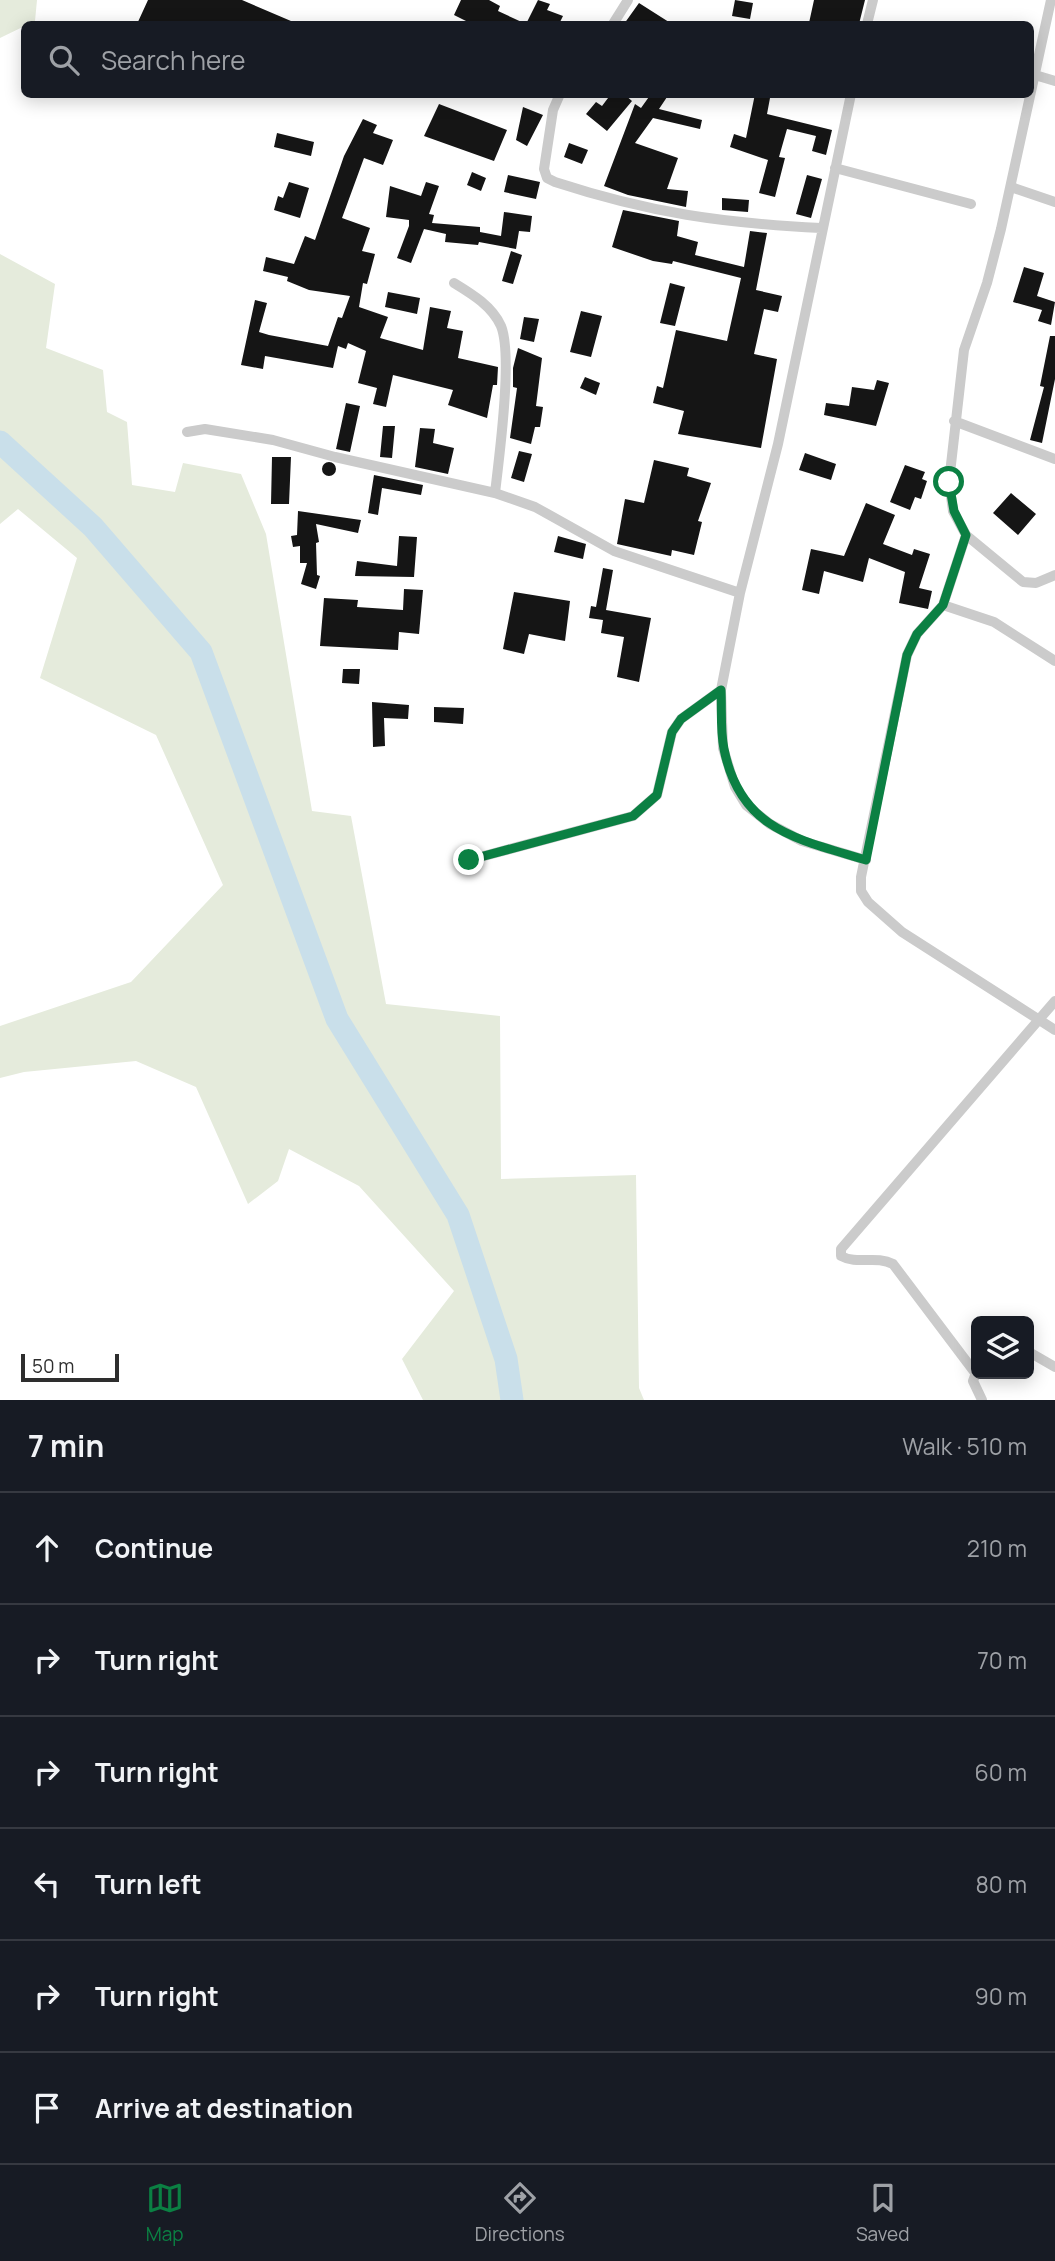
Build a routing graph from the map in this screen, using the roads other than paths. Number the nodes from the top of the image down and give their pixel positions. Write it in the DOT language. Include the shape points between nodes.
graph roads {
  1 [pos="628,0"];
  2 [pos="873,0"];
  3 [pos="1051,0"];
  4 [pos="615,21"];
  5 [pos="868,21"];
  6 [pos="1035,75"];
  7 [pos="1034,80"];
  8 [pos="1055,81"];
  9 [pos="558,98"];
  10 [pos="851,98"];
  11 [pos="1030,98"];
  12 [pos="835,167"];
  13 [pos="1011,187"];
  14 [pos="1055,202"];
  15 [pos="971,204"];
  16 [pos="821,228"];
  17 [pos="454,283"];
  18 [pos="954,422"];
  19 [pos="187,432"];
  20 [pos="1055,459"];
  21 [pos="495,493"];
  22 [pos="966,535"];
  23 [pos="1055,575"];
  24 [pos="740,593"];
  25 [pos="943,605"];
  26 [pos="1055,661"];
  27 [pos="721,690"];
  28 [pos="469,860"];
  29 [pos="866,860"];
  30 [pos="1055,1001"];
  31 [pos="1040,1020"];
  32 [pos="1055,1030"];
  33 [pos="1034,1355"];
  34 [pos="971,1366"];
  35 [pos="1055,1367"];
  36 [pos="974,1379"];
  37 [pos="982,1400"];
  1 -- 4 [label="street"];
  2 -- 5 [label="street"];
  3 -- 6 [label="street"];
  6 -- 7 [label="street"];
  6 -- 8 [label="street"];
  9 -- 16 [label="street" via="544,169 547,178 555,182 673,215"];
  10 -- 12 [label="street"];
  11 -- 13 [label="street"];
  12 -- 15 [label="street"];
  12 -- 16 [label="street"];
  13 -- 14 [label="street"];
  13 -- 18 [label="street" via="987,283 964,350"];
  16 -- 24 [label="street" via="778,444"];
  17 -- 21 [label="street" via="482,301 500,325 506,347"];
  18 -- 20 [label="street"];
  18 -- 22 [label="street" via="949,482 954,511"];
  19 -- 21 [label="street" via="205,429 273,440"];
  21 -- 24 [label="street" via="535,507 614,551"];
  22 -- 23 [label="street" via="1023,582 1036,583"];
  22 -- 25 [label="street"];
  24 -- 27 [label="street"];
  25 -- 26 [label="street" via="994,622"];
  25 -- 29 [label="street" via="917,634 907,655"];
  27 -- 28 [label="street" via="681,719 672,732 657,795 633,816"];
  27 -- 29 [label="street" via="723,748 735,788 746,805 802,841"];
  29 -- 31 [label="street" via="861,891 868,902 902,932"];
  30 -- 31 [label="street"];
  31 -- 32 [label="street"];
  31 -- 34 [label="street" via="841,1248 841,1256 848,1260 885,1259 893,1264"];
  33 -- 35 [label="street"];
  36 -- 37 [label="street"];
}
